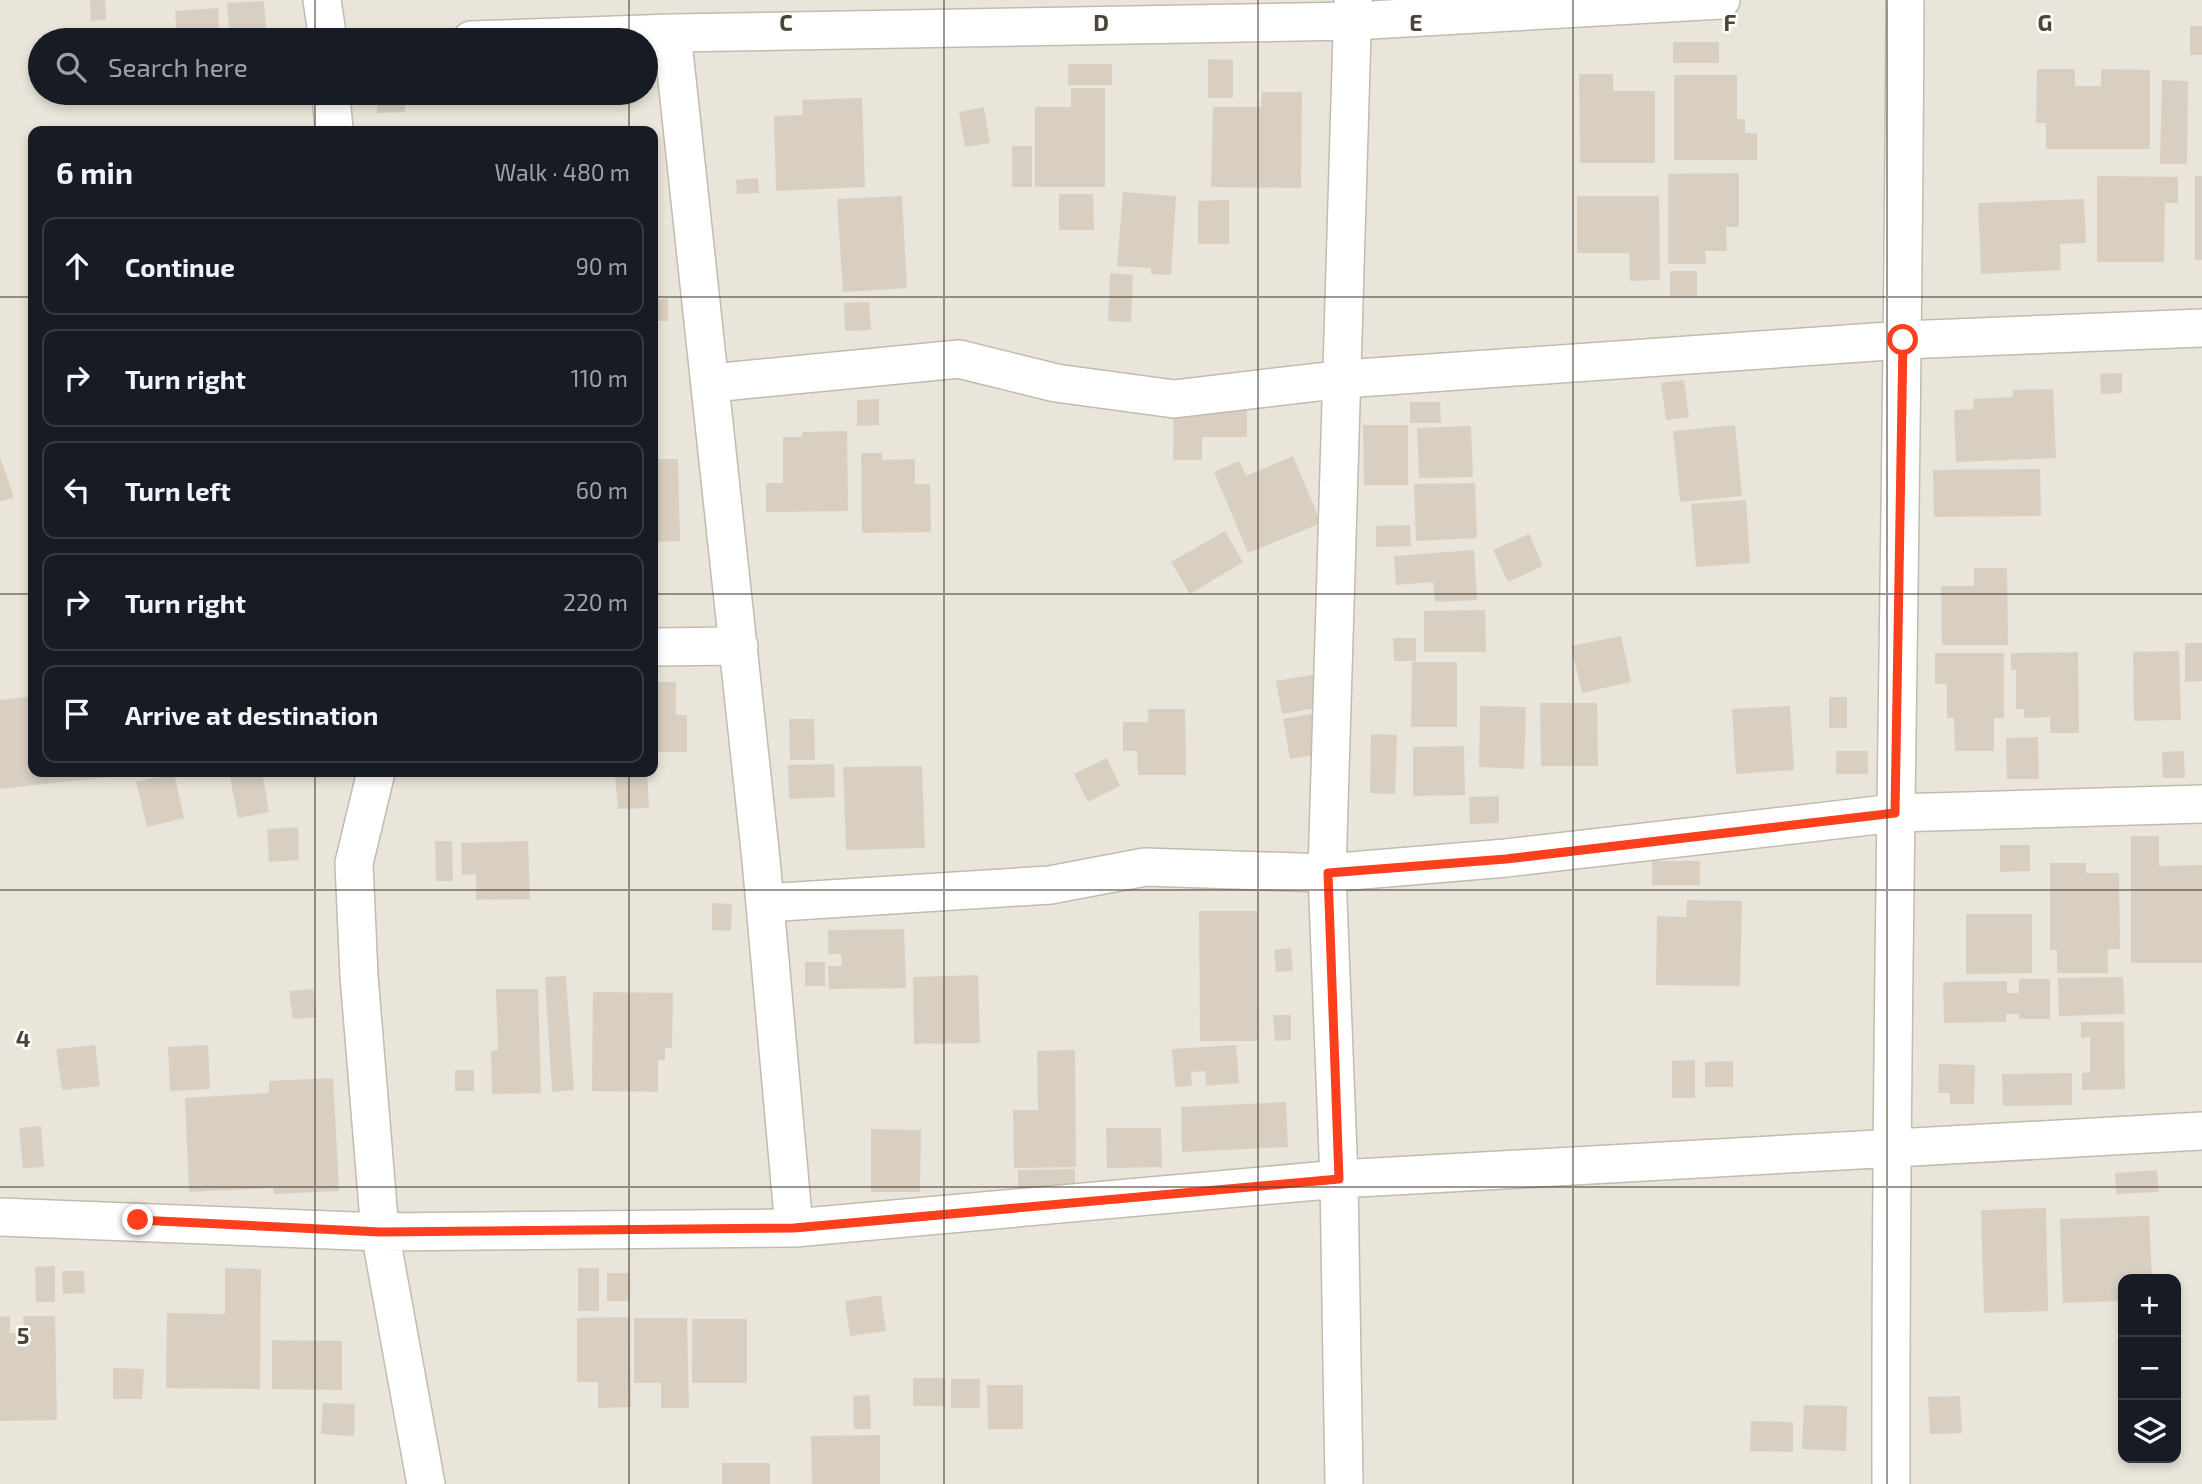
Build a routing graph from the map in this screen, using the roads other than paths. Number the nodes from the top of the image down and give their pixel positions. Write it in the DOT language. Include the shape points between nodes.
graph roads {
  1 [pos="322,0"];
  2 [pos="1721,0"];
  3 [pos="1905,0"];
  4 [pos="1353,11"];
  5 [pos="326,28"];
  6 [pos="658,33"];
  7 [pos="672,33"];
  8 [pos="332,105"];
  9 [pos="334,126"];
  10 [pos="2202,328"];
  11 [pos="1903,340"];
  12 [pos="1344,379"];
  13 [pos="712,383"];
  14 [pos="738,646"];
  15 [pos="658,647"];
  16 [pos="375,777"];
  17 [pos="2202,804"];
  18 [pos="1895,813"];
  19 [pos="1328,873"];
  20 [pos="765,904"];
  21 [pos="2202,1131"];
  22 [pos="1890,1149"];
  23 [pos="1339,1179"];
  24 [pos="0,1217"];
  25 [pos="794,1228"];
  26 [pos="380,1232"];
  27 [pos="426,1484"];
  28 [pos="1344,1484"];
  29 [pos="1891,1484"];
  1 -- 5 [label="street"];
  2 -- 4 [label="street"];
  3 -- 11 [label="street"];
  4 -- 7 [label="street"];
  4 -- 12 [label="street"];
  6 -- 7 [label="street"];
  7 -- 13 [label="street"];
  8 -- 9 [label="street"];
  10 -- 11 [label="street"];
  11 -- 12 [label="street"];
  11 -- 18 [label="street"];
  12 -- 13 [label="street" via="1174,399 1056,383 959,359"];
  12 -- 19 [label="street"];
  13 -- 14 [label="street"];
  14 -- 15 [label="street"];
  14 -- 20 [label="street"];
  16 -- 26 [label="street" via="354,863"];
  17 -- 18 [label="street"];
  18 -- 19 [label="street" via="1506,859"];
  18 -- 22 [label="street"];
  19 -- 20 [label="street" via="1145,867 1050,886"];
  19 -- 23 [label="street"];
  20 -- 25 [label="street"];
  21 -- 22 [label="street"];
  22 -- 23 [label="street"];
  22 -- 29 [label="street"];
  23 -- 25 [label="street"];
  23 -- 28 [label="street"];
  24 -- 26 [label="street"];
  25 -- 26 [label="street"];
  26 -- 27 [label="street"];
}
